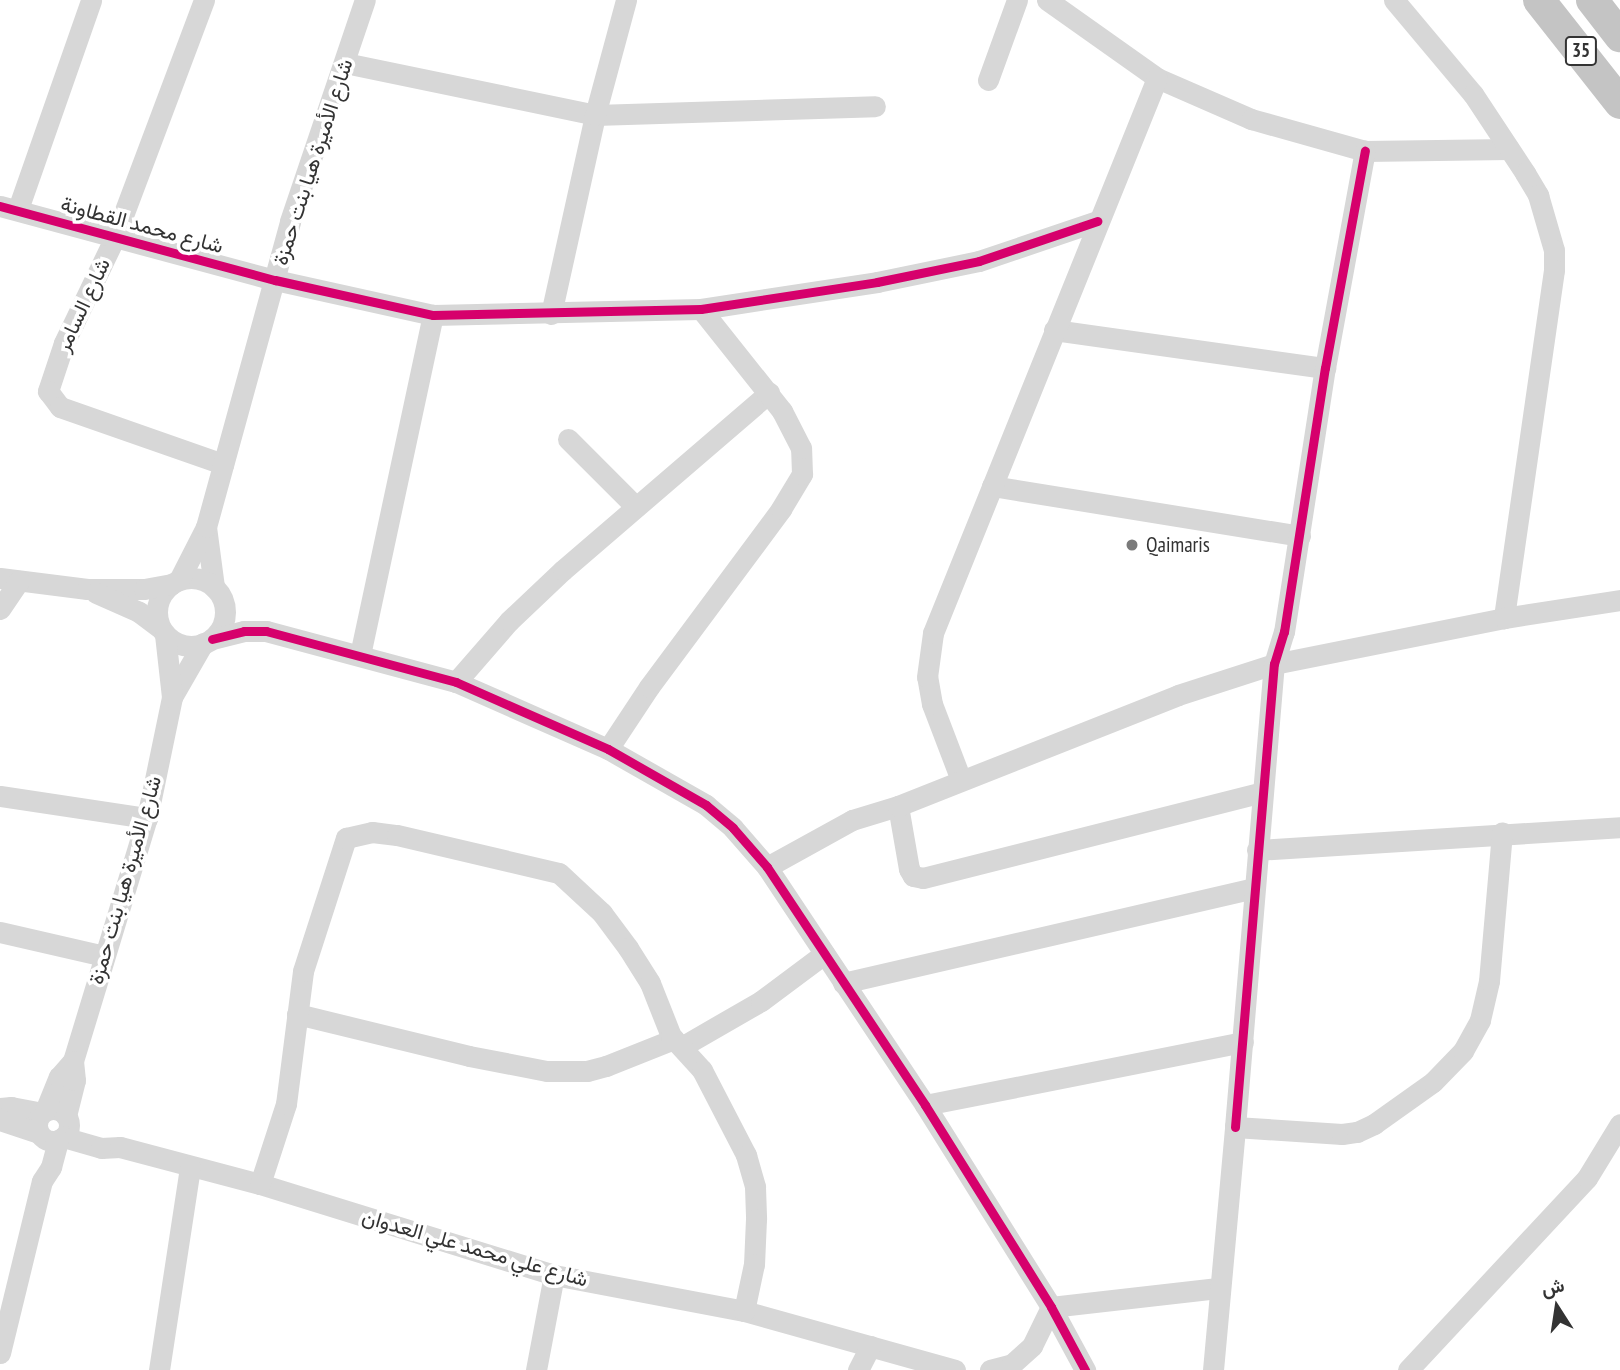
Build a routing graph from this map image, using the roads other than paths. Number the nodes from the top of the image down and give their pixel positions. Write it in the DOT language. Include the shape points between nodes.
graph roads {
  1 [pos="91,0"];
  2 [pos="204,0"];
  3 [pos="365,0"];
  4 [pos="626,0"];
  5 [pos="1017,0"];
  6 [pos="1047,0"];
  7 [pos="1394,0"];
  8 [pos="1539,0"];
  9 [pos="1603,8"];
  10 [pos="1620,36"];
  11 [pos="345,63"];
  12 [pos="1157,79"];
  13 [pos="988,80"];
  14 [pos="1620,103"];
  15 [pos="875,106"];
  16 [pos="594,116"];
  17 [pos="1509,149"];
  18 [pos="1366,151"];
  19 [pos="9,208"];
  20 [pos="1097,221"];
  21 [pos="115,237"];
  22 [pos="275,280"];
  23 [pos="701,309"];
  24 [pos="433,314"];
  25 [pos="551,314"];
  26 [pos="1054,330"];
  27 [pos="1325,369"];
  28 [pos="769,393"];
  29 [pos="568,439"];
  30 [pos="223,464"];
  31 [pos="992,486"];
  32 [pos="636,507"];
  33 [pos="206,527"];
  34 [pos="1300,536"];
  35 [pos="10,579"];
  36 [pos="176,582"];
  37 [pos="88,589"];
  38 [pos="219,595"];
  39 [pos="1620,600"];
  40 [pos="0,609"];
  41 [pos="1504,618"];
  42 [pos="162,631"];
  43 [pos="266,631"];
  44 [pos="208,641"];
  45 [pos="360,655"];
  46 [pos="1274,664"];
  47 [pos="456,682"];
  48 [pos="172,697"];
  49 [pos="608,749"];
  50 [pos="961,780"];
  51 [pos="1262,792"];
  52 [pos="0,796"];
  53 [pos="898,806"];
  54 [pos="147,818"];
  55 [pos="1620,827"];
  56 [pos="1502,833"];
  57 [pos="1257,850"];
  58 [pos="767,867"];
  59 [pos="1253,888"];
  60 [pos="0,932"];
  61 [pos="824,954"];
  62 [pos="104,956"];
  63 [pos="843,983"];
  64 [pos="297,1014"];
  65 [pos="1244,1042"];
  66 [pos="678,1043"];
  67 [pos="925,1105"];
  68 [pos="0,1108"];
  69 [pos="0,1120"];
  70 [pos="1620,1124"];
  71 [pos="53,1126"];
  72 [pos="1235,1127"];
  73 [pos="190,1167"];
  74 [pos="260,1184"];
  75 [pos="554,1275"];
  76 [pos="1218,1288"];
  77 [pos="1051,1307"];
  78 [pos="744,1311"];
  79 [pos="870,1346"];
  80 [pos="0,1353"];
  81 [pos="902,1363"];
  82 [pos="159,1370"];
  83 [pos="536,1370"];
  84 [pos="858,1370"];
  85 [pos="955,1370"];
  86 [pos="990,1370"];
  87 [pos="1086,1370"];
  88 [pos="1213,1370"];
  89 [pos="1408,1370"];
  1 -- 19 [label="street"];
  2 -- 21 [label="street, شارع السامر"];
  3 -- 11 [label="street, شارع الأميرة هيا بنت حمزة"];
  4 -- 16 [label="street"];
  5 -- 13 [label="street"];
  6 -- 12 [label="street"];
  7 -- 17 [label="street" via="1442,53"];
  8 -- 14 [label="highway, 35"];
  9 -- 10 [label="highway, 35"];
  11 -- 16 [label="street"];
  11 -- 22 [label="street, شارع الأميرة هيا بنت حمزة" via="290,221"];
  12 -- 18 [label="street" via="1251,119"];
  12 -- 20 [label="street"];
  15 -- 16 [label="street"];
  16 -- 25 [label="street"];
  17 -- 18 [label="street"];
  17 -- 41 [label="street" via="1542,205 1551,232 1554,270"];
  18 -- 27 [label="street"];
  19 -- 21 [label="street, شارع محمد القطاونة"];
  20 -- 23 [label="street, شارع محمد القطاونة" via="979,261"];
  20 -- 26 [label="street"];
  21 -- 22 [label="street, شارع محمد القطاونة"];
  21 -- 30 [label="street, شارع السامر" via="53,370 50,396 60,407"];
  22 -- 24 [label="street, شارع محمد القطاونة"];
  22 -- 30 [label="street, شارع الأميرة هيا بنت حمزة"];
  23 -- 25 [label="street, شارع محمد القطاونة"];
  23 -- 28 [label="street"];
  24 -- 25 [label="street, شارع محمد القطاونة"];
  24 -- 45 [label="street"];
  26 -- 27 [label="street"];
  26 -- 31 [label="street"];
  27 -- 34 [label="street"];
  28 -- 32 [label="street"];
  28 -- 49 [label="street" via="801,448 797,485"];
  29 -- 32 [label="street"];
  30 -- 33 [label="street, شارع الأميرة هيا بنت حمزة"];
  31 -- 34 [label="street"];
  31 -- 50 [label="street" via="928,653 932,704"];
  32 -- 47 [label="street" via="509,621"];
  33 -- 36 [label="street, شارع الأميرة هيا بنت حمزة"];
  33 -- 38 [label="street, شارع الأميرة هيا بنت حمزة"];
  34 -- 46 [label="street"];
  35 -- 37 [label="street"];
  35 -- 40 [label="street"];
  36 -- 37 [label="street" via="144,589"];
  36 -- 38 [label="street" via="198,579"];
  36 -- 42 [label="street" via="164,590 157,607"];
  37 -- 42 [label="street" via="139,612"];
  38 -- 43 [label="street"];
  38 -- 44 [label="street" via="224,623"];
  39 -- 41 [label="street"];
  41 -- 46 [label="street"];
  42 -- 44 [label="street" via="183,646"];
  42 -- 48 [label="street, شارع الأميرة هيا بنت حمزة"];
  43 -- 44 [label="street" via="244,631"];
  43 -- 45 [label="street"];
  44 -- 48 [label="street, شارع الأميرة هيا بنت حمزة"];
  45 -- 47 [label="street"];
  46 -- 50 [label="street" via="1178,695"];
  46 -- 51 [label="street"];
  47 -- 49 [label="street"];
  48 -- 54 [label="street, شارع الأميرة هيا بنت حمزة"];
  49 -- 58 [label="street" via="706,805"];
  50 -- 53 [label="street"];
  51 -- 53 [label="street" via="923,878 913,876 909,869"];
  51 -- 57 [label="street"];
  52 -- 54 [label="street"];
  53 -- 58 [label="street" via="821,835"];
  54 -- 62 [label="street, شارع الأميرة هيا بنت حمزة"];
  55 -- 56 [label="street"];
  56 -- 57 [label="street"];
  56 -- 72 [label="street" via="1489,981 1480,1020 1463,1051 1433,1082 1357,1132 1342,1135"];
  57 -- 59 [label="street"];
  58 -- 61 [label="street"];
  59 -- 63 [label="street"];
  59 -- 65 [label="street"];
  60 -- 62 [label="street"];
  61 -- 63 [label="street"];
  61 -- 66 [label="street" via="761,1001"];
  62 -- 71 [label="street, شارع الأميرة هيا بنت حمزة" via="73,1061 75,1080"];
  63 -- 67 [label="street"];
  64 -- 66 [label="street" via="547,1071 597,1068"];
  64 -- 66 [label="street" via="303,971 345,838 372,832 559,873 603,913 628,948"];
  64 -- 74 [label="street" via="286,1104"];
  65 -- 67 [label="street"];
  65 -- 72 [label="street"];
  66 -- 78 [label="street" via="702,1070 734,1128 755,1187 754,1264"];
  67 -- 77 [label="street"];
  68 -- 71 [label="street, شارع علي محمد علي العدوان" via="10,1107"];
  69 -- 71 [label="street, شارع علي محمد علي العدوان"];
  70 -- 89 [label="street" via="1587,1178"];
  71 -- 73 [label="street, شارع علي محمد علي العدوان" via="102,1148 120,1147"];
  71 -- 80 [label="street, شارع الأميرة هيا بنت حمزة" via="51,1167 42,1181"];
  72 -- 76 [label="street"];
  73 -- 74 [label="street, شارع علي محمد علي العدوان"];
  73 -- 82 [label="street"];
  74 -- 75 [label="street, شارع علي محمد علي العدوان"];
  75 -- 78 [label="street, شارع علي محمد علي العدوان"];
  75 -- 83 [label="street"];
  76 -- 77 [label="street"];
  76 -- 88 [label="street"];
  77 -- 86 [label="street" via="1032,1346 1012,1364"];
  77 -- 87 [label="street"];
  78 -- 79 [label="street, شارع علي محمد علي العدوان"];
  79 -- 81 [label="street, شارع علي محمد علي العدوان"];
  79 -- 84 [label="street"];
  81 -- 85 [label="street, شارع علي محمد علي العدوان"];
}
